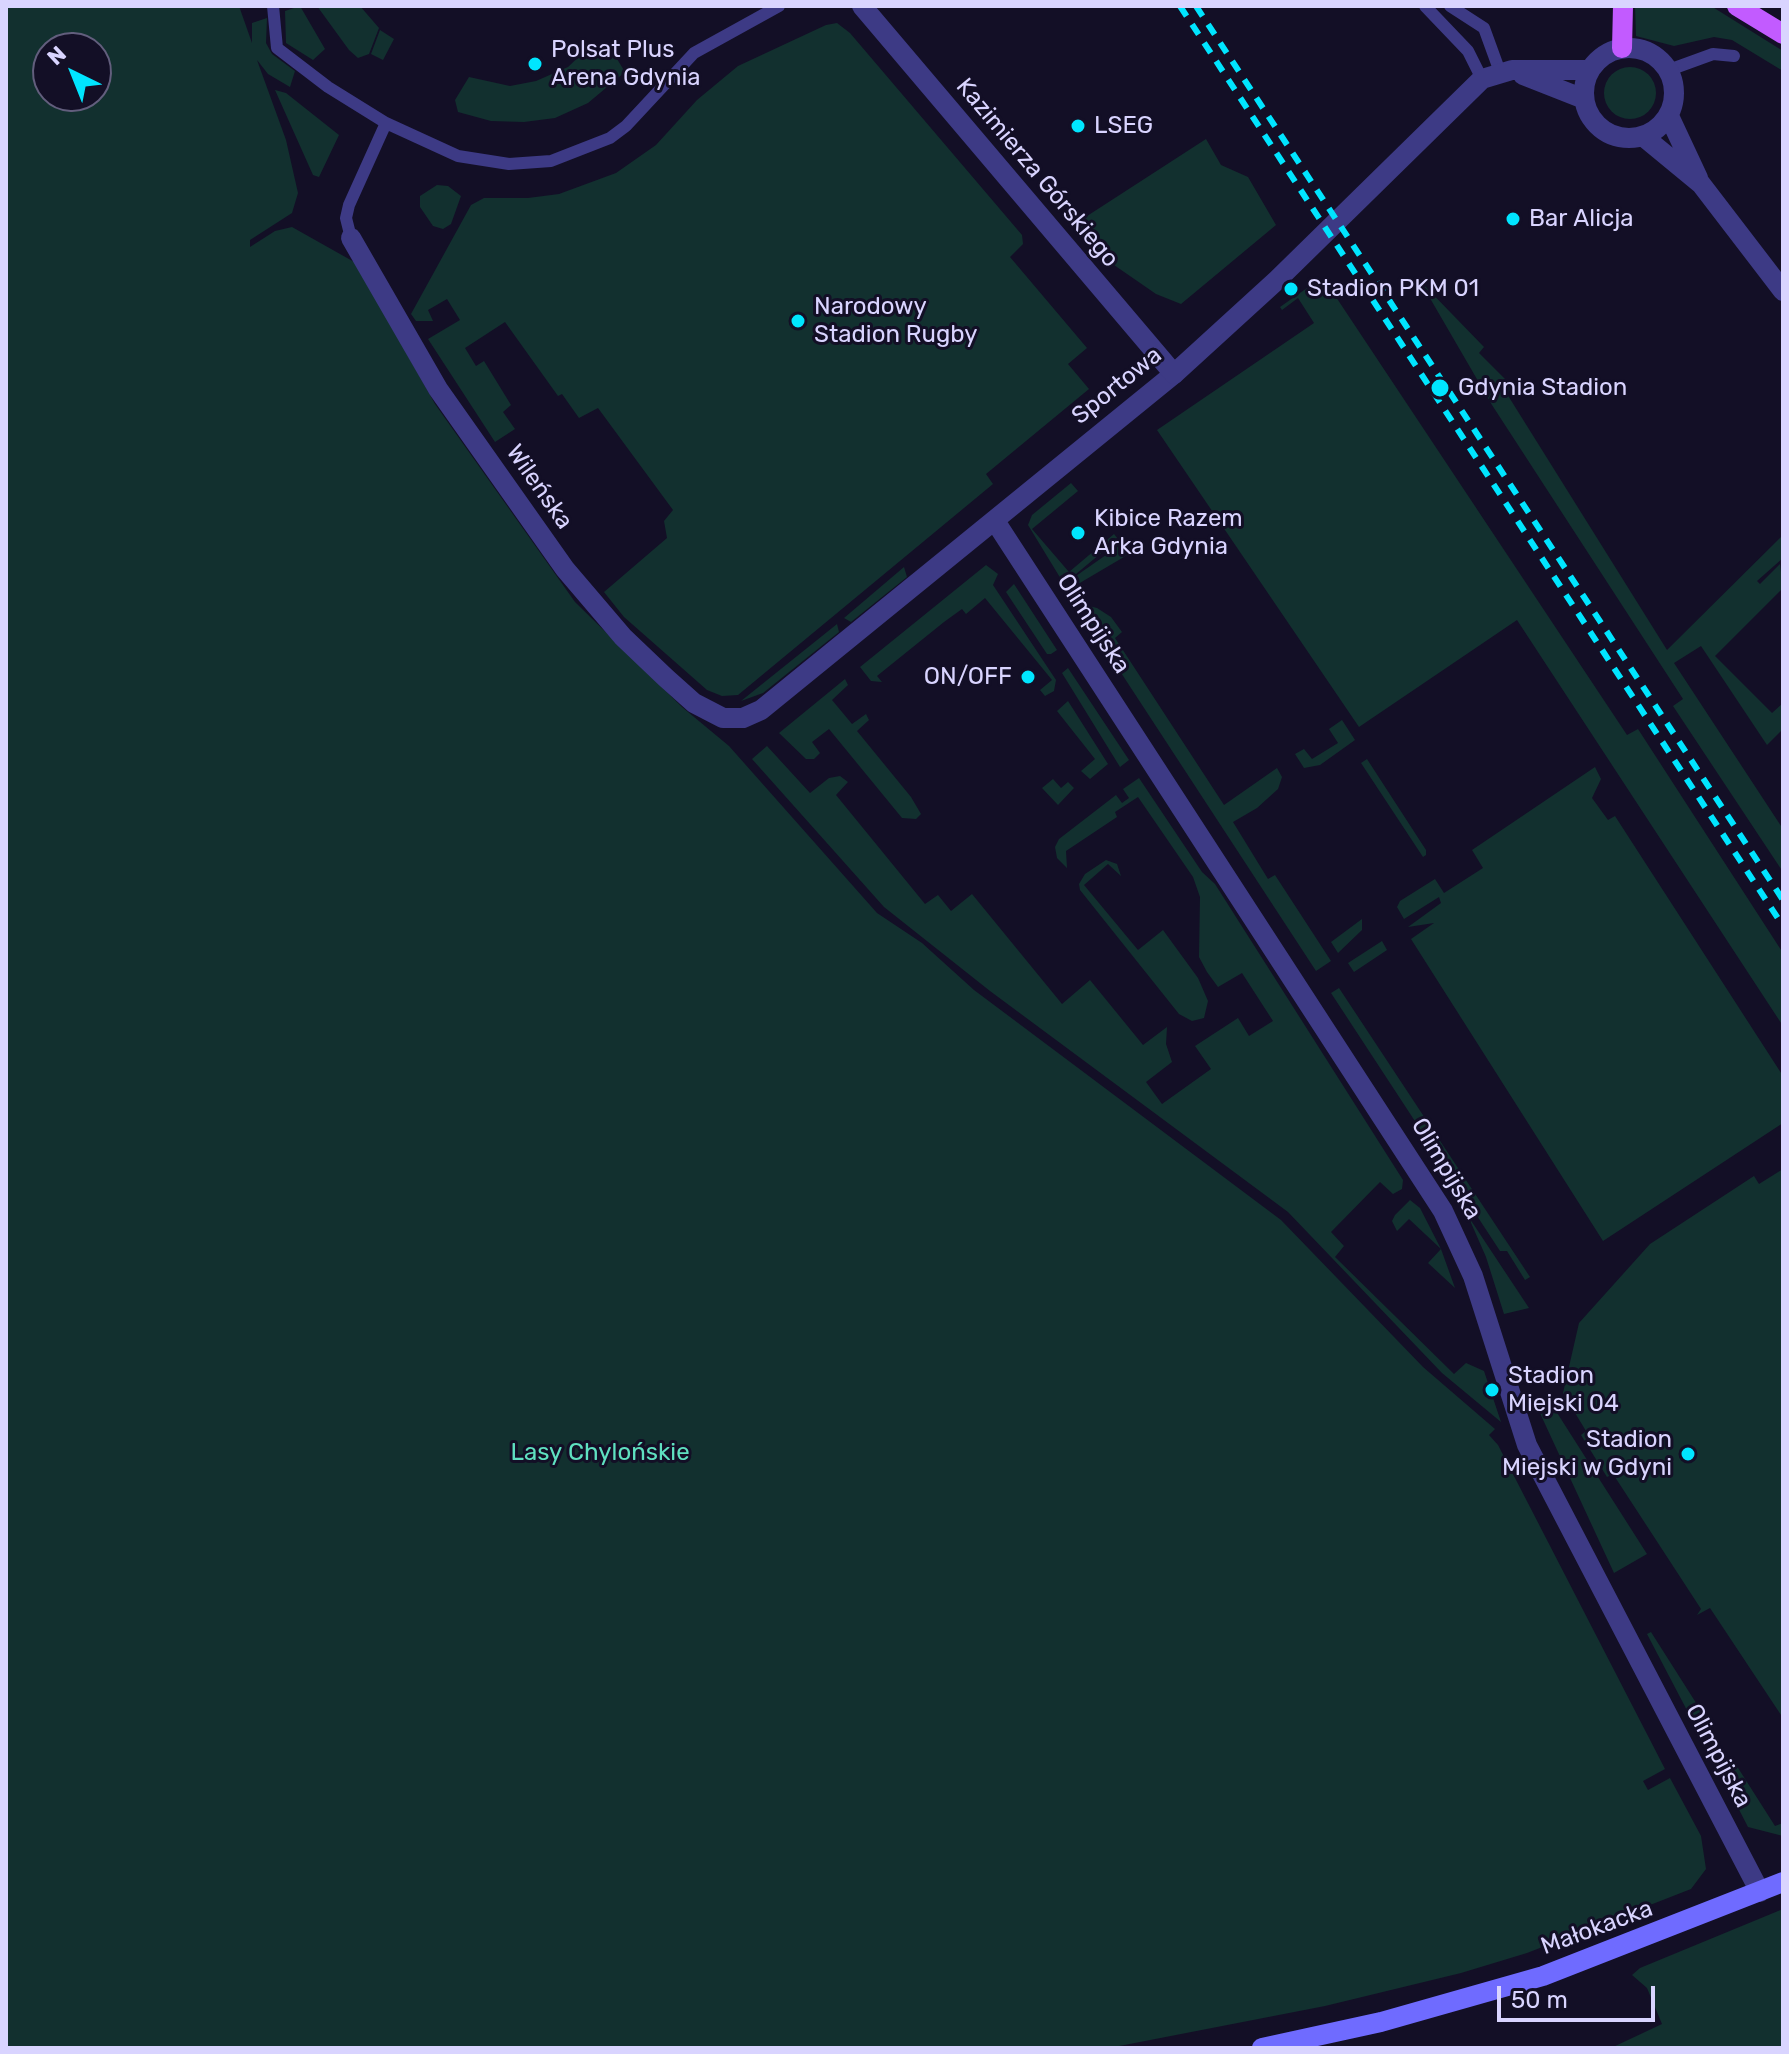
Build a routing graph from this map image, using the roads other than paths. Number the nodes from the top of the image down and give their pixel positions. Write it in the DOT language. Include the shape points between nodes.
graph roads {
  1 [pos="273,6"];
  2 [pos="779,6"];
  3 [pos="862,6"];
  4 [pos="1425,6"];
  5 [pos="1450,6"];
  6 [pos="1623,6"];
  7 [pos="1737,6"];
  8 [pos="1783,34"];
  9 [pos="1622,48"];
  10 [pos="1734,56"];
  11 [pos="1590,70"];
  12 [pos="1669,70"];
  13 [pos="1498,74"];
  14 [pos="1584,99"];
  15 [pos="1669,116"];
  16 [pos="386,123"];
  17 [pos="1644,137"];
  18 [pos="1701,184"];
  19 [pos="351,238"];
  20 [pos="1783,291"];
  21 [pos="1174,374"];
  22 [pos="995,521"];
  23 [pos="734,719"];
  24 [pos="1783,1882"];
  25 [pos="1760,1892"];
  26 [pos="1262,2048"];
  1 -- 16 [label="lane" via="282,55"];
  2 -- 16 [label="lane" via="694,53 610,138 551,161 509,164 458,156"];
  3 -- 21 [label="street, Kazimierza Górskiego"];
  4 -- 13 [label="lane"];
  5 -- 13 [label="lane" via="1484,28"];
  6 -- 9 [label="main road"];
  7 -- 8 [label="main road"];
  9 -- 11 [label="street" via="1603,55"];
  9 -- 12 [label="street" via="1644,50"];
  10 -- 12 [label="lane" via="1713,54"];
  11 -- 13 [label="street"];
  11 -- 14 [label="street"];
  12 -- 15 [label="street" via="1674,101"];
  13 -- 14 [label="street"];
  13 -- 21 [label="street, Sportowa"];
  14 -- 17 [label="street" via="1607,133"];
  15 -- 17 [label="street"];
  15 -- 18 [label="street"];
  16 -- 19 [label="lane" via="349,205"];
  17 -- 18 [label="street"];
  18 -- 20 [label="street"];
  19 -- 23 [label="street, Wileńska" via="438,389 565,569 623,637 694,703 713,715"];
  21 -- 22 [label="street, Sportowa"];
  22 -- 23 [label="street, Sportowa" via="761,710"];
  22 -- 25 [label="street, Olimpijska" via="1443,1211 1473,1276 1527,1445"];
  24 -- 25 [label="main road, Małokacka"];
  25 -- 26 [label="main road, Małokacka" via="1543,1976 1381,2022"];
}
